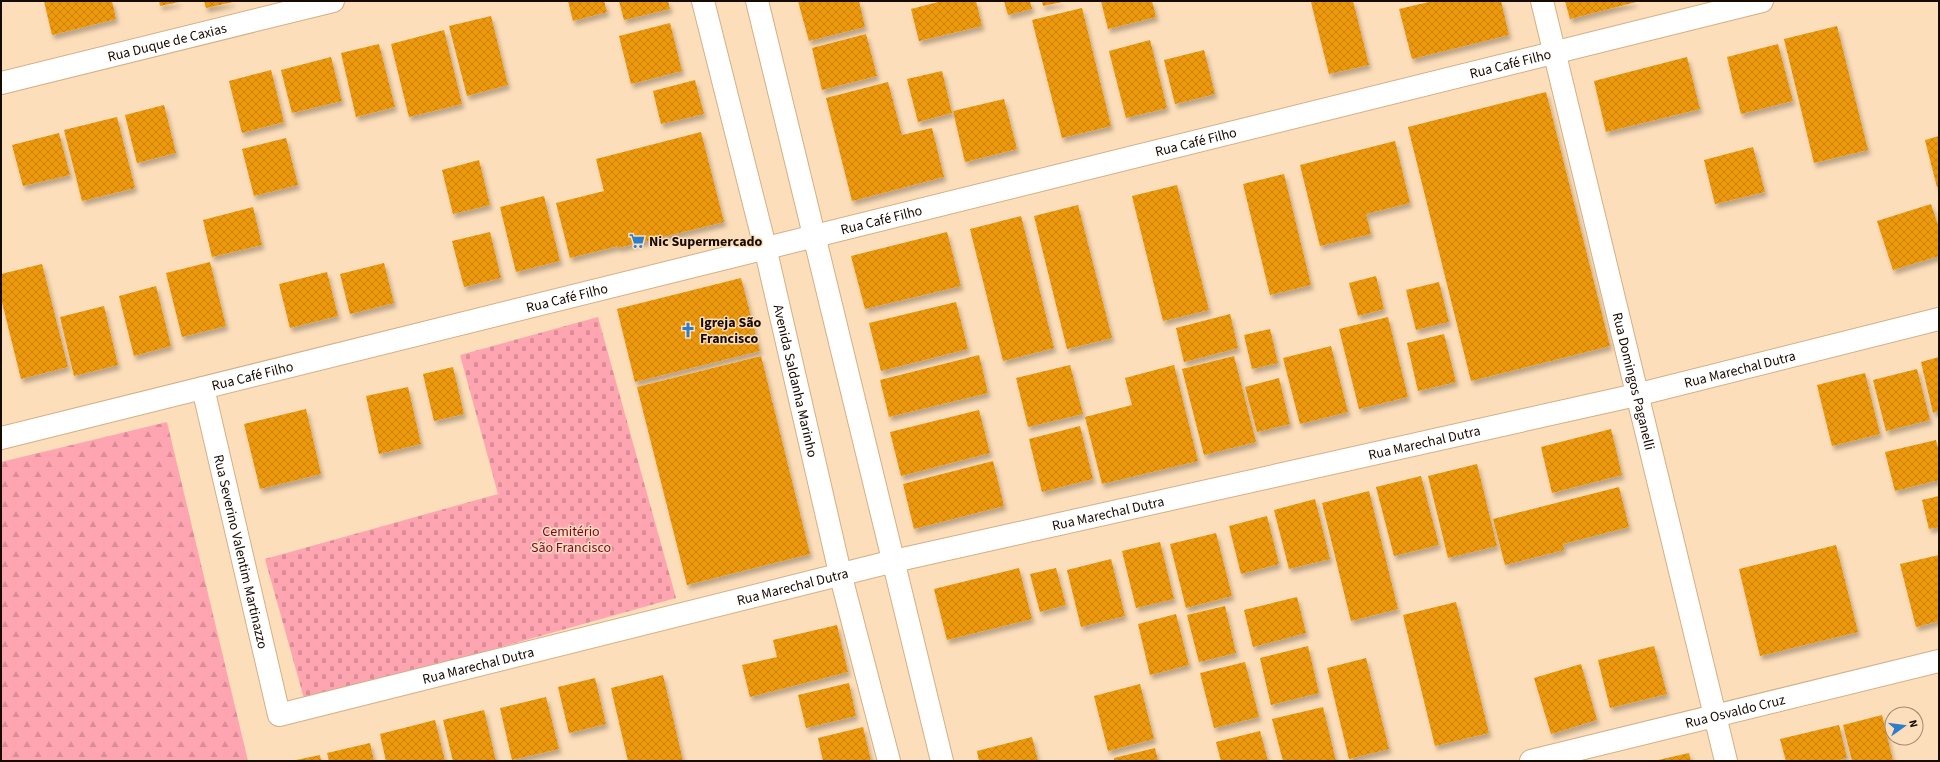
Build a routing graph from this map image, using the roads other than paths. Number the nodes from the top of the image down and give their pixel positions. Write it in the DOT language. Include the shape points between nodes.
graph roads {
  1 [pos="333,1"];
  2 [pos="703,1"];
  3 [pos="757,1"];
  4 [pos="1542,1"];
  5 [pos="1762,1"];
  6 [pos="1554,52"];
  7 [pos="1,83"];
  8 [pos="814,236"];
  9 [pos="766,247"];
  10 [pos="1939,319"];
  11 [pos="203,388"];
  12 [pos="1636,395"];
  13 [pos="1,438"];
  14 [pos="894,560"];
  15 [pos="840,574"];
  16 [pos="1939,661"];
  17 [pos="279,715"];
  18 [pos="1715,716"];
  19 [pos="889,761"];
  20 [pos="942,761"];
  21 [pos="1531,761"];
  22 [pos="1726,761"];
  1 -- 7 [label="street, Rua Duque de Caxias"];
  2 -- 9 [label="street, Avenida Saldanha Marinho"];
  3 -- 8 [label="street"];
  4 -- 6 [label="street, Rua Domingos Paganelli"];
  5 -- 6 [label="street, Rua Café Filho"];
  6 -- 8 [label="street, Rua Café Filho"];
  6 -- 12 [label="street, Rua Domingos Paganelli"];
  8 -- 9 [label="street, Rua Café Filho"];
  8 -- 14 [label="street"];
  9 -- 11 [label="street, Rua Café Filho"];
  9 -- 15 [label="street, Avenida Saldanha Marinho"];
  10 -- 12 [label="street, Rua Marechal Dutra"];
  11 -- 13 [label="street, Rua Café Filho"];
  11 -- 17 [label="street, Rua Severino Valentim Martinazzo"];
  12 -- 14 [label="street, Rua Marechal Dutra"];
  12 -- 18 [label="street, Rua Domingos Paganelli"];
  14 -- 15 [label="street, Rua Marechal Dutra"];
  14 -- 20 [label="street"];
  15 -- 17 [label="street, Rua Marechal Dutra"];
  15 -- 19 [label="street, Avenida Saldanha Marinho"];
  16 -- 18 [label="street, Rua Osvaldo Cruz"];
  18 -- 21 [label="street, Rua Osvaldo Cruz"];
  18 -- 22 [label="street, Rua Domingos Paganelli"];
}
